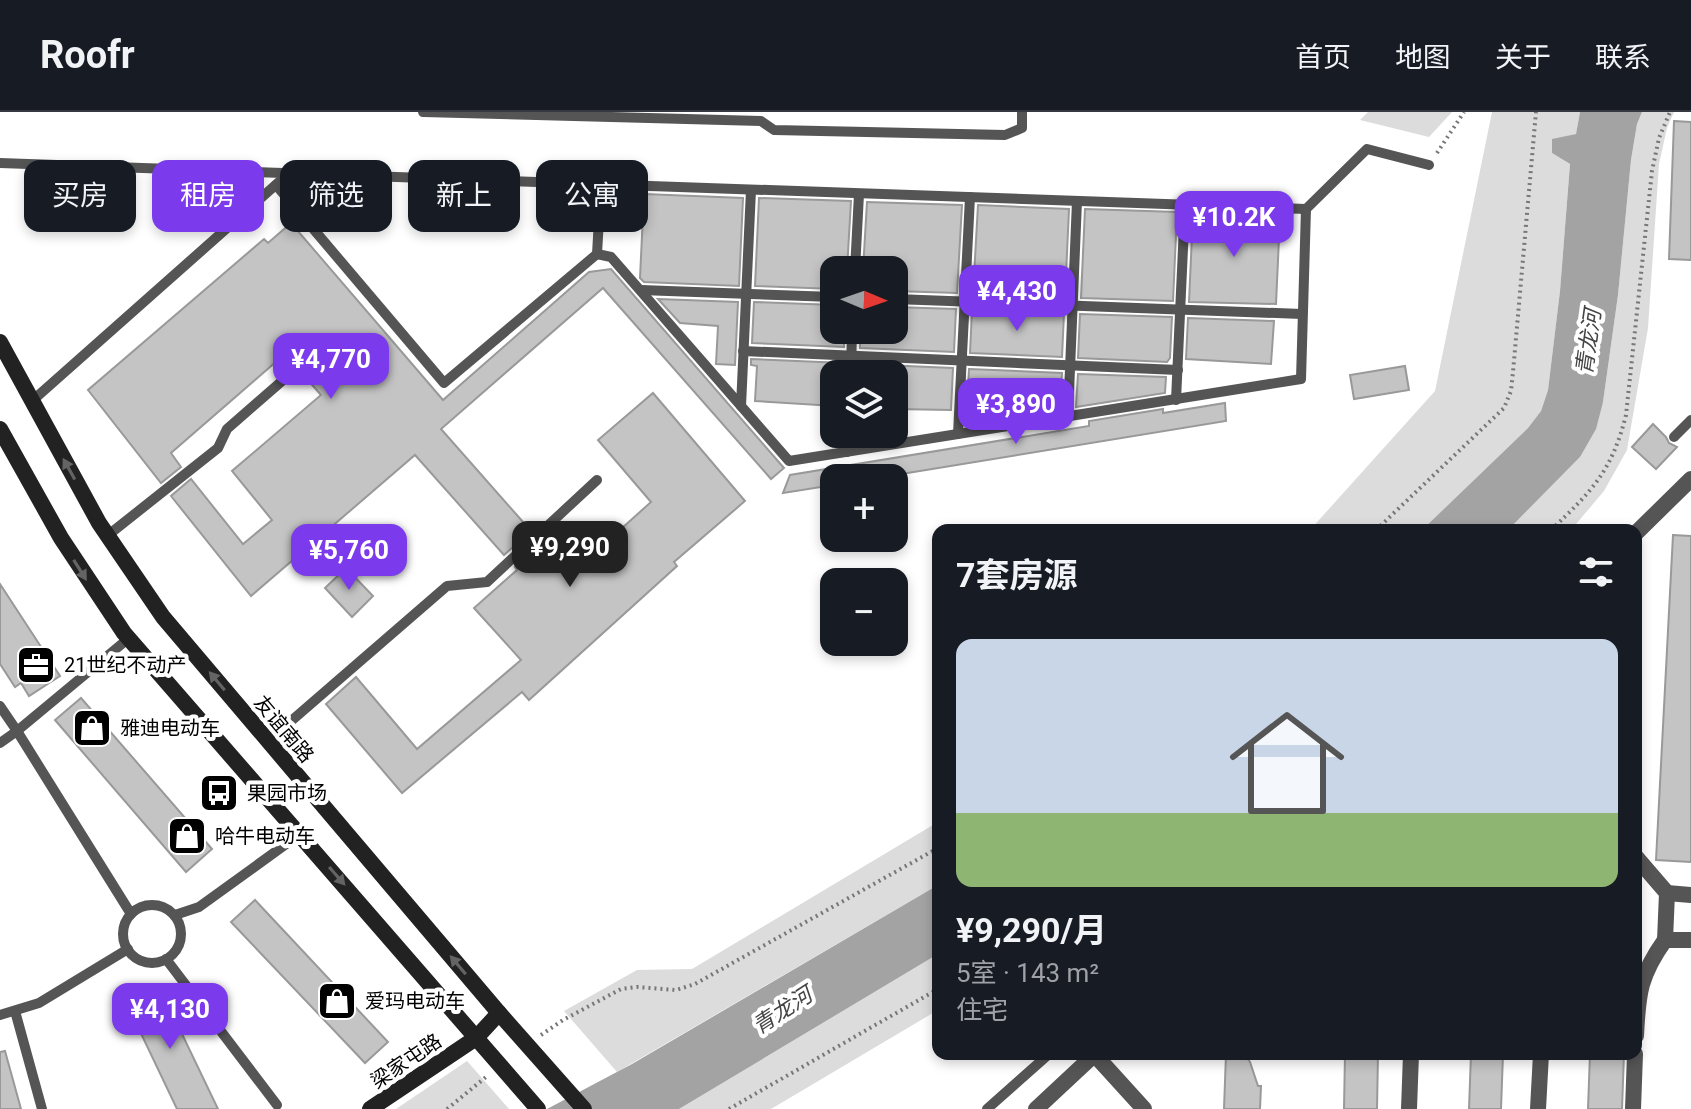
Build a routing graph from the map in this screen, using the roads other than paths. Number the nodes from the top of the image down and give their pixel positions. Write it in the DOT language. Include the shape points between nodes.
graph roads {
  1 [pos="423,112"];
  2 [pos="447,112"];
  3 [pos="1022,112"];
  4 [pos="761,116"];
  5 [pos="0,163"];
  6 [pos="1429,165"];
  7 [pos="280,173"];
  8 [pos="392,177"];
  9 [pos="280,181"];
  10 [pos="536,182"];
  11 [pos="276,185"];
  12 [pos="648,187"];
  13 [pos="751,190"];
  14 [pos="859,194"];
  15 [pos="970,197"];
  16 [pos="1077,201"];
  17 [pos="1185,205"];
  18 [pos="1306,209"];
  19 [pos="598,232"];
  20 [pos="597,254"];
  21 [pos="856,256"];
  22 [pos="641,290"];
  23 [pos="746,294"];
  24 [pos="820,297"];
  25 [pos="908,300"];
  26 [pos="965,302"];
  27 [pos="1073,306"];
  28 [pos="1180,310"];
  29 [pos="1302,314"];
  30 [pos="0,342"];
  31 [pos="851,344"];
  32 [pos="743,351"];
  33 [pos="851,356"];
  34 [pos="851,360"];
  35 [pos="962,360"];
  36 [pos="1070,365"];
  37 [pos="1178,370"];
  38 [pos="289,375"];
  39 [pos="1176,400"];
  40 [pos="32,401"];
  41 [pos="741,406"];
  42 [pos="1068,417"];
  43 [pos="1691,420"];
  44 [pos="0,429"];
  45 [pos="958,434"];
  46 [pos="1674,437"];
  47 [pos="847,448"];
  48 [pos="847,452"];
  49 [pos="1691,479"];
  50 [pos="597,480"];
  51 [pos="1642,527"];
  52 [pos="107,536"];
  53 [pos="129,638"];
  54 [pos="0,706"];
  55 [pos="17,731"];
  56 [pos="268,741"];
  57 [pos="0,743"];
  58 [pos="300,834"];
  59 [pos="1642,864"];
  60 [pos="1667,893"];
  61 [pos="1691,895"];
  62 [pos="131,914"];
  63 [pos="175,915"];
  64 [pos="1665,940"];
  65 [pos="1691,940"];
  66 [pos="128,949"];
  67 [pos="166,959"];
  68 [pos="1642,984"];
  69 [pos="15,1011"];
  70 [pos="499,1013"];
  71 [pos="0,1015"];
  72 [pos="476,1038"];
  73 [pos="1042,1060"];
  74 [pos="1089,1060"];
  75 [pos="1100,1060"];
  76 [pos="1411,1060"];
  77 [pos="1541,1060"];
  78 [pos="1635,1060"];
  79 [pos="277,1105"];
  80 [pos="42,1109"];
  81 [pos="370,1109"];
  82 [pos="538,1109"];
  83 [pos="584,1109"];
  84 [pos="987,1109"];
  85 [pos="1036,1109"];
  86 [pos="1144,1109"];
  87 [pos="1409,1109"];
  88 [pos="1538,1109"];
  89 [pos="1633,1109"];
  1 -- 2 [label="lane"];
  2 -- 4 [label="lane"];
  3 -- 4 [label="lane" via="1022,128 1005,135 774,130"];
  5 -- 7 [label="lane"];
  6 -- 18 [label="lane" via="1367,149"];
  8 -- 10 [label="lane"];
  9 -- 11 [label="lane"];
  11 -- 20 [label="lane" via="444,383"];
  11 -- 40 [label="lane"];
  12 -- 13 [label="lane"];
  13 -- 14 [label="lane"];
  13 -- 23 [label="lane"];
  14 -- 15 [label="lane"];
  14 -- 21 [label="lane"];
  15 -- 16 [label="lane"];
  15 -- 26 [label="lane"];
  16 -- 17 [label="lane"];
  16 -- 27 [label="lane"];
  17 -- 18 [label="lane"];
  17 -- 28 [label="lane"];
  18 -- 29 [label="lane"];
  19 -- 20 [label="lane"];
  20 -- 22 [label="lane" via="611,257"];
  22 -- 23 [label="lane"];
  22 -- 41 [label="lane"];
  23 -- 24 [label="lane"];
  23 -- 32 [label="lane"];
  25 -- 26 [label="lane"];
  26 -- 27 [label="lane"];
  26 -- 35 [label="lane"];
  27 -- 28 [label="lane"];
  27 -- 36 [label="lane"];
  28 -- 29 [label="lane"];
  28 -- 37 [label="lane"];
  29 -- 39 [label="lane" via="1301,379"];
  30 -- 40 [label="main road, 友谊南路"];
  31 -- 33 [label="lane"];
  32 -- 33 [label="lane"];
  32 -- 41 [label="lane"];
  33 -- 34 [label="lane"];
  33 -- 35 [label="lane"];
  35 -- 36 [label="lane"];
  35 -- 45 [label="lane"];
  36 -- 37 [label="lane"];
  36 -- 42 [label="lane"];
  37 -- 39 [label="lane"];
  38 -- 52 [label="lane" via="227,429 218,448"];
  39 -- 42 [label="lane"];
  52 -- 40 [label="main road, 友谊南路, one-way"];
  41 -- 48 [label="lane" via="789,461"];
  42 -- 45 [label="lane"];
  43 -- 46 [label="lane"];
  44 -- 53 [label="main road, one-way" via="61,538"];
  45 -- 48 [label="lane"];
  47 -- 48 [label="lane"];
  49 -- 51 [label="street"];
  50 -- 56 [label="lane" via="487,582 447,586"];
  56 -- 52 [label="main road, 友谊南路, one-way" via="163,617"];
  53 -- 55 [label="lane"];
  53 -- 58 [label="main road"];
  54 -- 55 [label="lane"];
  55 -- 57 [label="lane"];
  55 -- 62 [label="lane"];
  70 -- 56 [label="main road, 友谊南路, one-way"];
  58 -- 63 [label="lane" via="199,907"];
  58 -- 72 [label="main road, one-way"];
  59 -- 60 [label="street"];
  60 -- 61 [label="street"];
  60 -- 64 [label="street"];
  62 -- 63 [label="lane" via="148,905"];
  62 -- 66 [label="lane" via="124,931"];
  63 -- 67 [label="lane" via="180,943"];
  64 -- 65 [label="street"];
  64 -- 68 [label="street" via="1647,965"];
  66 -- 67 [label="lane" via="142,961"];
  66 -- 69 [label="lane" via="39,1003"];
  67 -- 79 [label="lane"];
  69 -- 71 [label="lane"];
  69 -- 80 [label="lane"];
  70 -- 72 [label="main road, 梁家屯路"];
  70 -- 83 [label="main road, 友谊南路"];
  72 -- 81 [label="main road, 梁家屯路"];
  72 -- 82 [label="main road"];
  73 -- 84 [label="lane"];
  74 -- 85 [label="street"];
  75 -- 86 [label="street"];
  76 -- 87 [label="street"];
  77 -- 88 [label="street"];
  78 -- 89 [label="street"];
}
